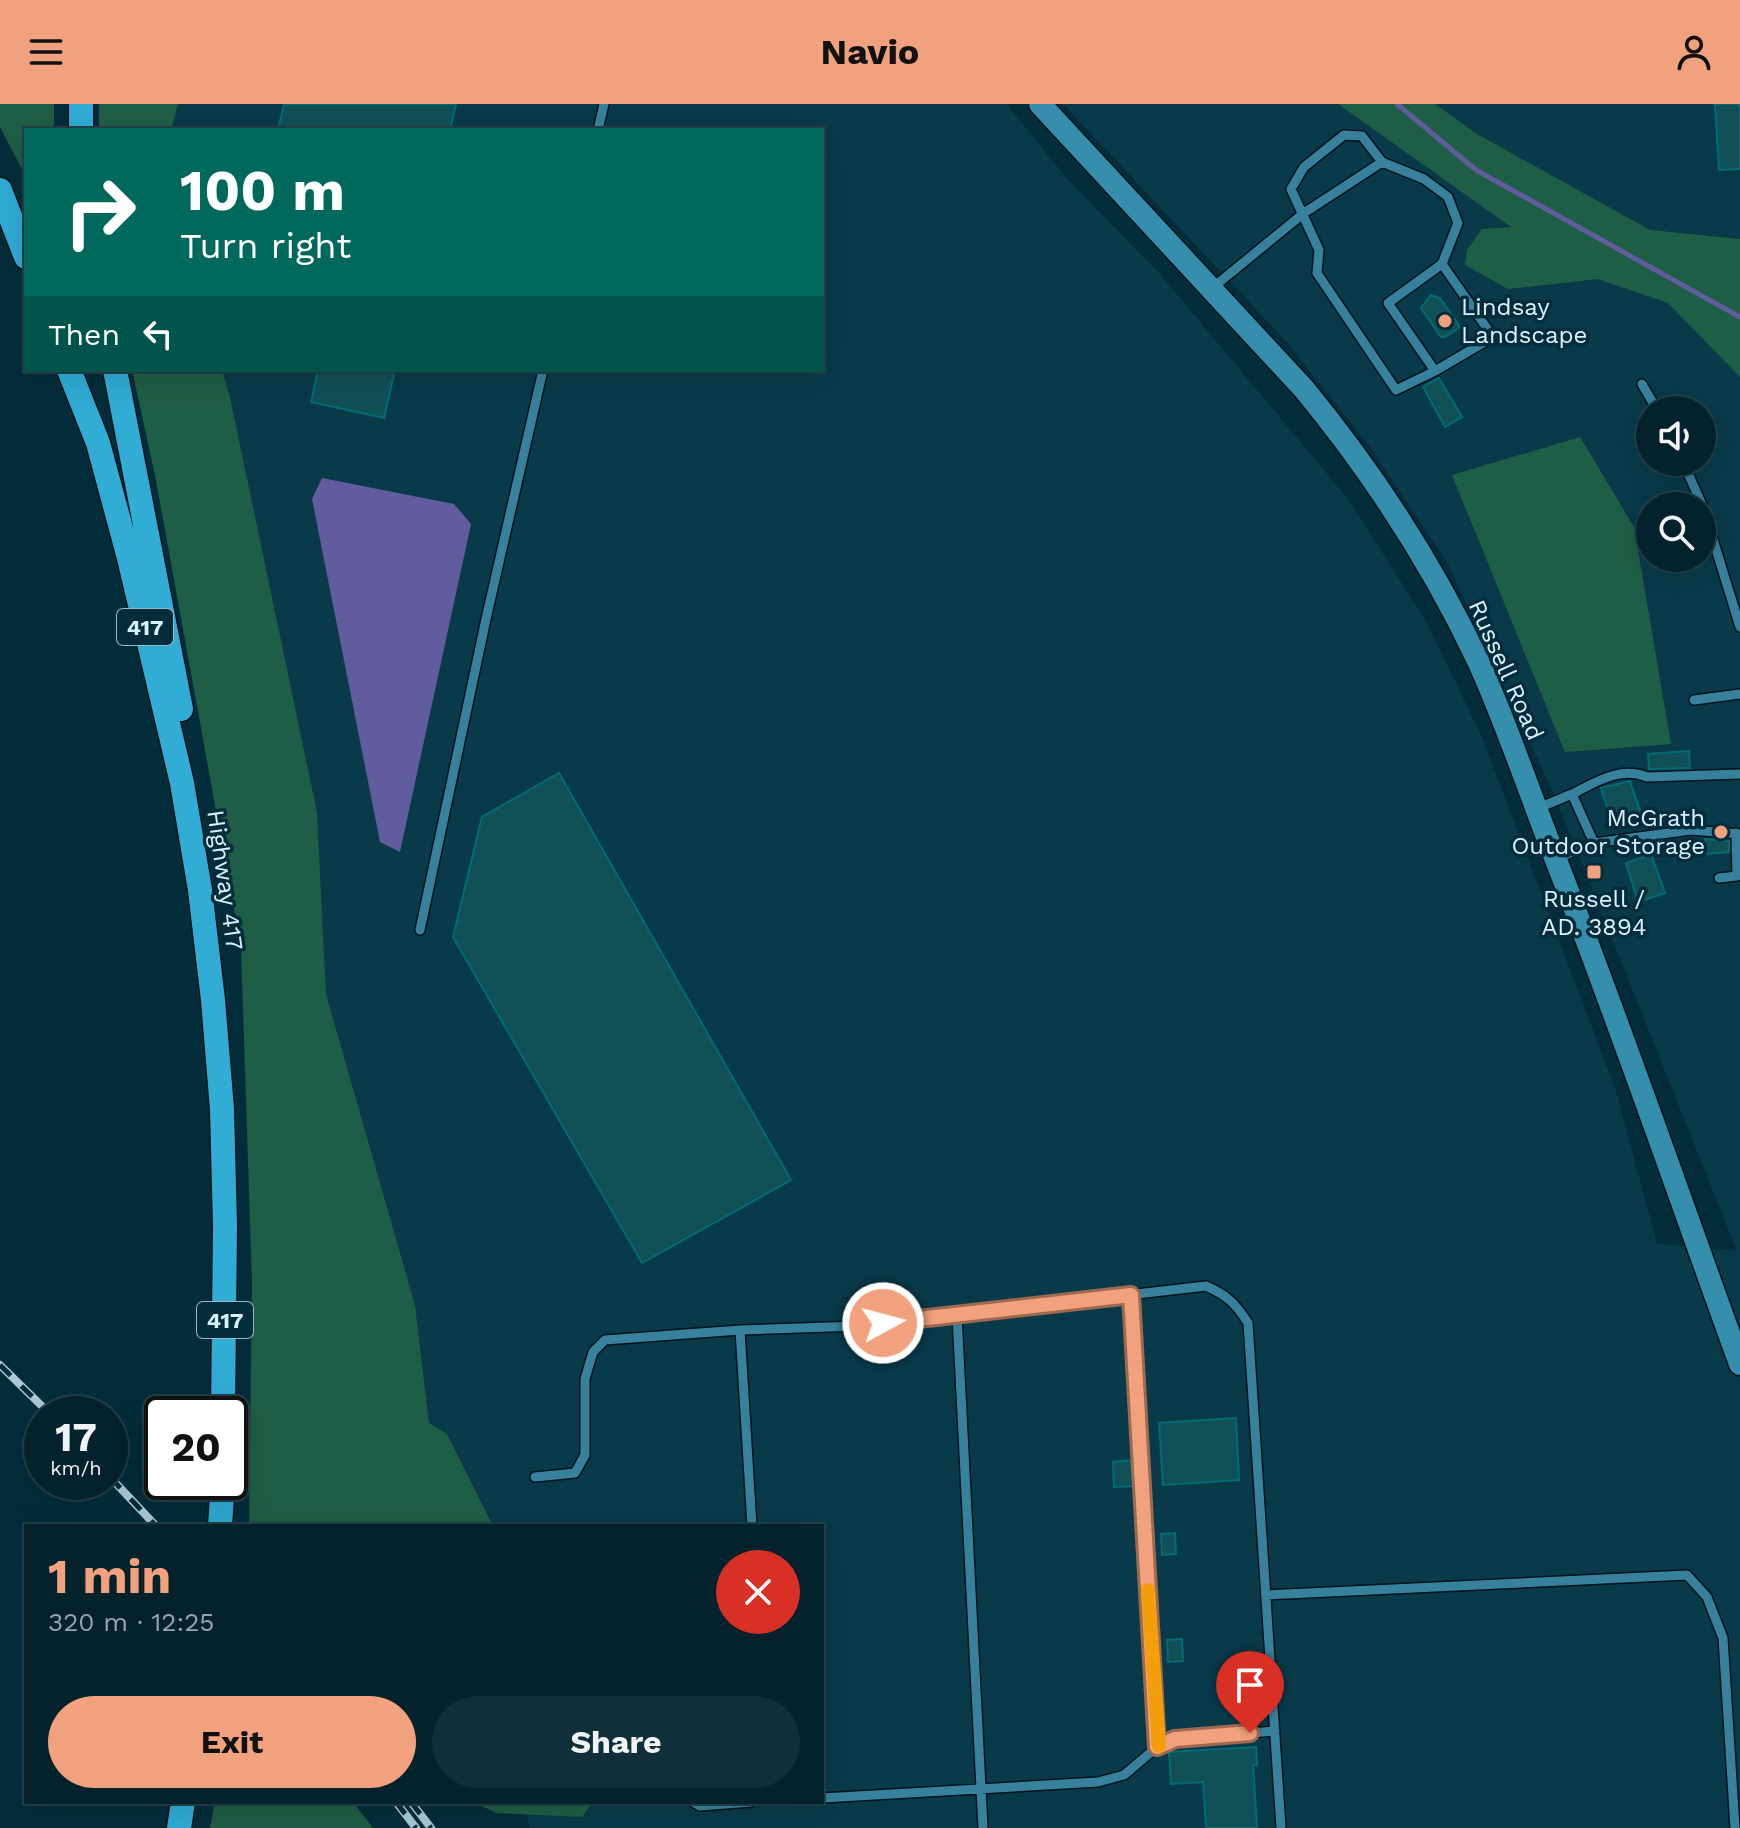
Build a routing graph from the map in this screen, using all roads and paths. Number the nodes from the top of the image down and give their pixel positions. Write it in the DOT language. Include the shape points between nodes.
graph roads {
  1 [pos="81,104"];
  2 [pos="604,104"];
  3 [pos="1040,104"];
  4 [pos="81,128"];
  5 [pos="598,128"];
  6 [pos="1382,162"];
  7 [pos="0,190"];
  8 [pos="1304,213"];
  9 [pos="24,252"];
  10 [pos="1442,264"];
  11 [pos="1211,289"];
  12 [pos="1435,371"];
  13 [pos="70,372"];
  14 [pos="115,372"];
  15 [pos="543,372"];
  16 [pos="1642,384"];
  17 [pos="1649,396"];
  18 [pos="1689,476"];
  19 [pos="1740,627"];
  20 [pos="1740,694"];
  21 [pos="1694,700"];
  22 [pos="1740,774"];
  23 [pos="1572,794"];
  24 [pos="1536,809"];
  25 [pos="1738,834"];
  26 [pos="1594,843"];
  27 [pos="1555,859"];
  28 [pos="1719,878"];
  29 [pos="200,890"];
  30 [pos="420,930"];
  31 [pos="1131,1295"];
  32 [pos="957,1315"];
  33 [pos="740,1330"];
  34 [pos="1735,1336"];
  35 [pos="1740,1364"];
  36 [pos="223,1396"];
  37 [pos="535,1477"];
  38 [pos="221,1500"];
  39 [pos="220,1524"];
  40 [pos="752,1524"];
  41 [pos="1266,1595"];
  42 [pos="1275,1731"];
  43 [pos="1157,1747"];
  44 [pos="981,1790"];
  45 [pos="824,1798"];
  46 [pos="183,1804"];
  47 [pos="696,1804"];
  48 [pos="726,1804"];
  49 [pos="179,1828"];
  50 [pos="983,1828"];
  51 [pos="1281,1828"];
  52 [pos="1735,1828"];
  1 -- 4 [label="highway"];
  2 -- 5 [label="lane"];
  3 -- 11 [label="main road, Russell Road"];
  6 -- 8 [label="lane"];
  6 -- 8 [label="lane" via="1362,136 1344,135 1304,167 1291,189"];
  6 -- 10 [label="lane" via="1424,179 1448,197 1458,223"];
  7 -- 9 [label="highway"];
  8 -- 11 [label="lane"];
  8 -- 12 [label="lane" via="1319,250 1317,273 1396,390"];
  10 -- 12 [label="lane" via="1388,303"];
  10 -- 12 [label="lane" via="1493,337"];
  11 -- 24 [label="main road, Russell Road" via="1330,421 1404,527 1480,666"];
  13 -- 29 [label="highway, Highway 417 / 417" via="98,443 129,558 182,783"];
  14 -- 29 [label="highway" via="181,710"];
  15 -- 30 [label="lane"];
  16 -- 17 [label="lane"];
  18 -- 19 [label="lane"];
  20 -- 21 [label="lane"];
  22 -- 23 [label="lane" via="1647,777 1633,771 1605,777"];
  23 -- 24 [label="lane"];
  23 -- 26 [label="lane"];
  24 -- 27 [label="main road, Russell Road"];
  25 -- 26 [label="lane" via="1691,830"];
  25 -- 28 [label="lane" via="1737,876"];
  26 -- 27 [label="lane"];
  27 -- 34 [label="main road, Russell Road"];
  29 -- 36 [label="highway, Highway 417 / 417" via="222,1109"];
  31 -- 32 [label="lane"];
  31 -- 41 [label="lane" via="1206,1286 1235,1301 1248,1323"];
  31 -- 43 [label="lane"];
  32 -- 33 [label="lane" via="859,1326"];
  32 -- 44 [label="lane"];
  33 -- 37 [label="lane" via="605,1340 593,1352 585,1379 585,1455 575,1473"];
  33 -- 40 [label="lane"];
  34 -- 35 [label="main road, Russell Road"];
  38 -- 39 [label="highway"];
  41 -- 42 [label="lane"];
  41 -- 52 [label="lane" via="1687,1575 1707,1597 1723,1638"];
  42 -- 43 [label="lane" via="1175,1739"];
  42 -- 51 [label="lane"];
  43 -- 44 [label="lane" via="1124,1775 1098,1782"];
  44 -- 45 [label="lane"];
  44 -- 50 [label="lane"];
  46 -- 49 [label="highway"];
  47 -- 48 [label="lane"];
}
